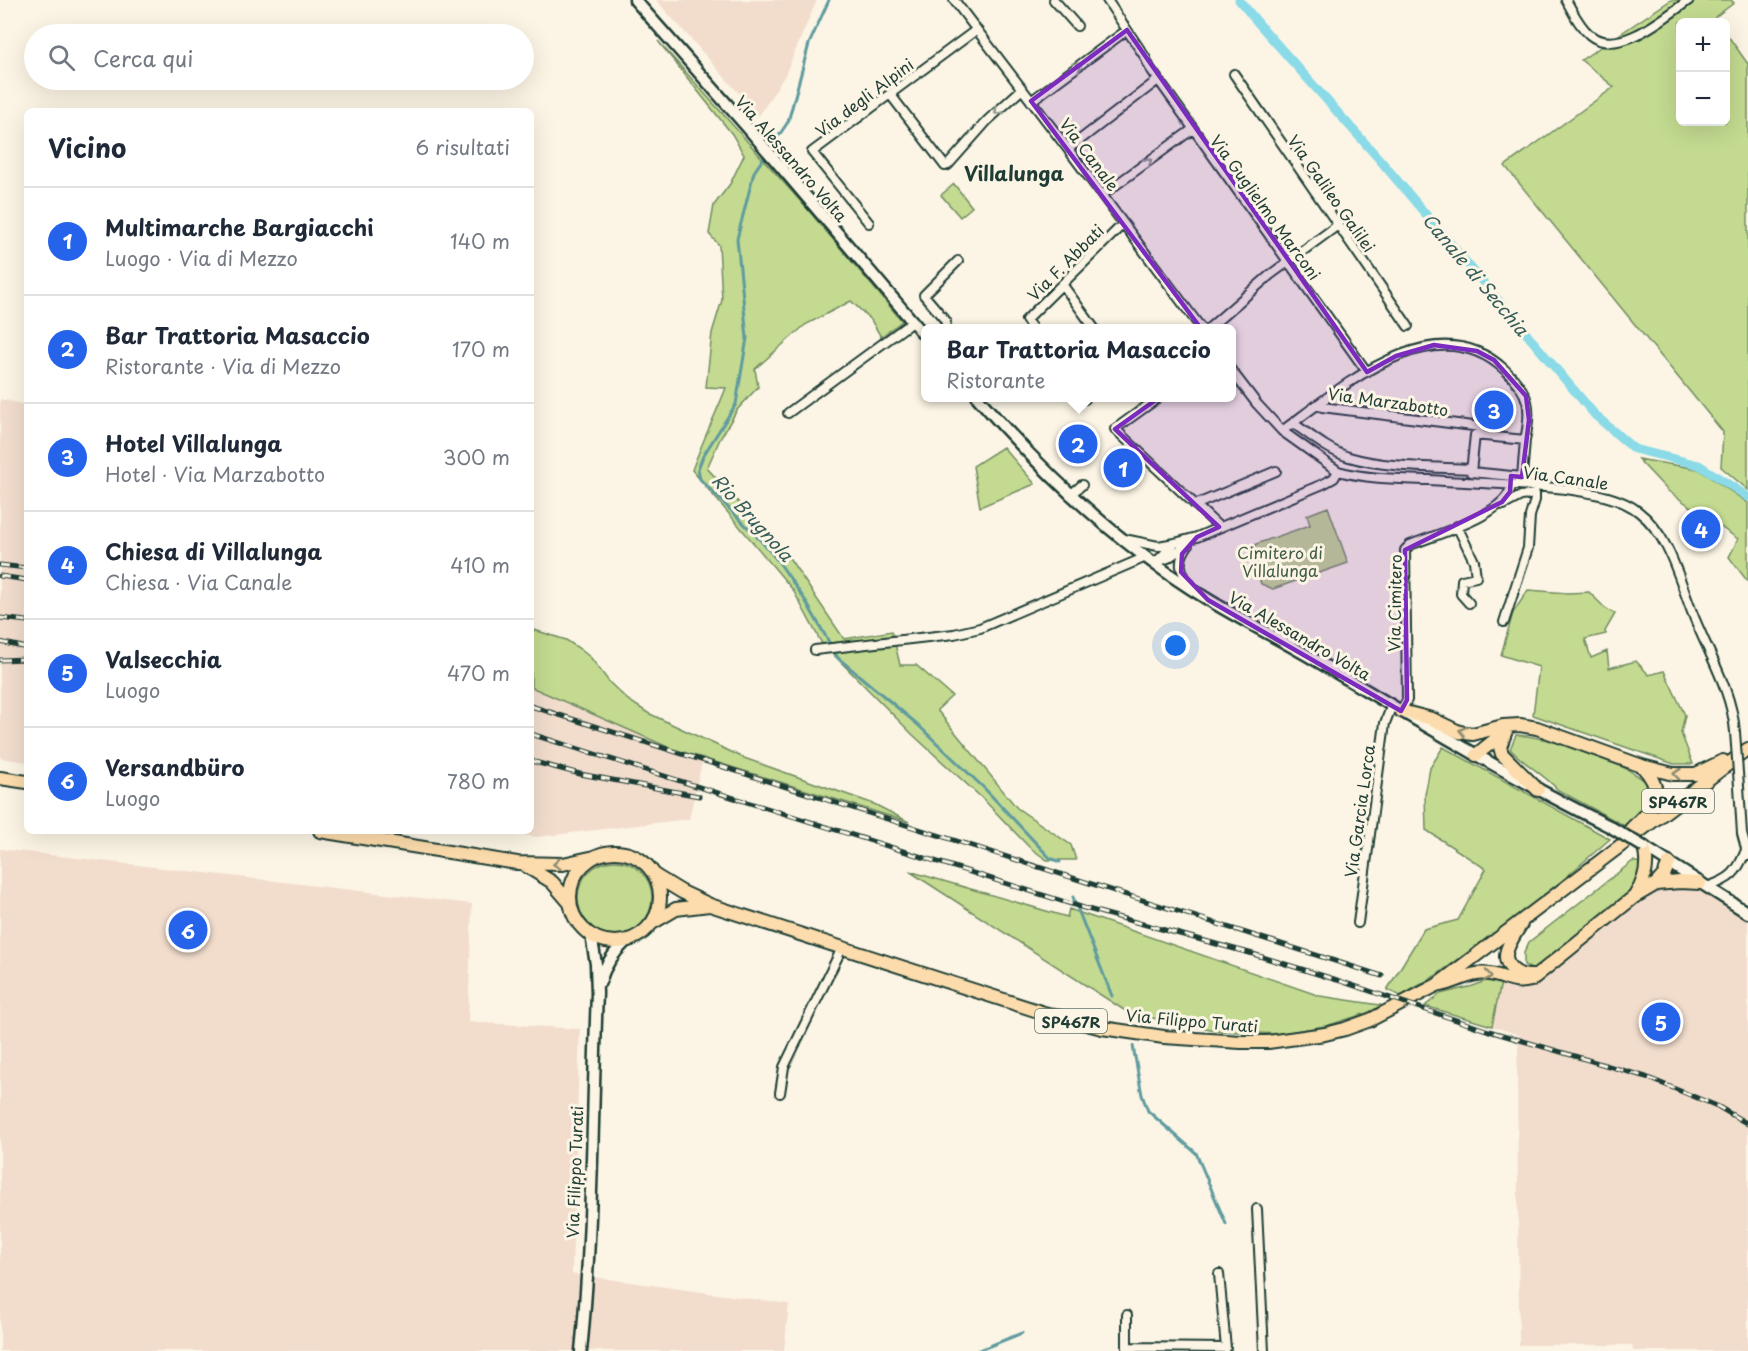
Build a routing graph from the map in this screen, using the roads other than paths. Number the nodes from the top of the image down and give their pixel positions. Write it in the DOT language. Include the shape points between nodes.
graph roads {
  1 [pos="635,0"];
  2 [pos="954,0"];
  3 [pos="1054,0"];
  4 [pos="1107,0"];
  5 [pos="1566,0"];
  6 [pos="1689,0"];
  7 [pos="1077,26"];
  8 [pos="976,30"];
  9 [pos="1127,30"];
  10 [pos="1234,74"];
  11 [pos="1158,80"];
  12 [pos="1021,90"];
  13 [pos="891,94"];
  14 [pos="1031,101"];
  15 [pos="1193,129"];
  16 [pos="1068,149"];
  17 [pos="1102,195"];
  18 [pos="869,223"];
  19 [pos="1123,224"];
  20 [pos="1338,225"];
  21 [pos="958,261"];
  22 [pos="1288,262"];
  23 [pos="1062,284"];
  24 [pos="912,322"];
  25 [pos="946,324"];
  26 [pos="1029,324"];
  27 [pos="1091,324"];
  28 [pos="1198,324"];
  29 [pos="1214,324"];
  30 [pos="1408,326"];
  31 [pos="921,332"];
  32 [pos="1367,372"];
  33 [pos="1236,376"];
  34 [pos="982,402"];
  35 [pos="1152,402"];
  36 [pos="1318,404"];
  37 [pos="788,412"];
  38 [pos="1293,423"];
  39 [pos="1282,431"];
  40 [pos="1480,436"];
  41 [pos="1525,440"];
  42 [pos="1471,469"];
  43 [pos="1276,471"];
  44 [pos="1338,471"];
  45 [pos="1480,473"];
  46 [pos="1521,481"];
  47 [pos="1479,483"];
  48 [pos="1082,485"];
  49 [pos="1511,485"];
  50 [pos="1070,495"];
  51 [pos="1500,504"];
  52 [pos="1195,505"];
  53 [pos="1457,526"];
  54 [pos="1218,527"];
  55 [pos="1197,537"];
  56 [pos="1121,538"];
  57 [pos="1175,543"];
  58 [pos="1188,545"];
  59 [pos="1150,560"];
  60 [pos="1208,600"];
  61 [pos="1469,603"];
  62 [pos="1504,622"];
  63 [pos="815,650"];
  64 [pos="1396,708"];
  65 [pos="1500,730"];
  66 [pos="1748,748"];
  67 [pos="1476,754"];
  68 [pos="1642,766"];
  69 [pos="0,778"];
  70 [pos="24,782"];
  71 [pos="1538,790"];
  72 [pos="338,834"];
  73 [pos="1644,847"];
  74 [pos="1747,853"];
  75 [pos="1608,854"];
  76 [pos="597,856"];
  77 [pos="517,863"];
  78 [pos="1669,863"];
  79 [pos="1737,870"];
  80 [pos="1748,871"];
  81 [pos="654,875"];
  82 [pos="1656,884"];
  83 [pos="1642,885"];
  84 [pos="1704,885"];
  85 [pos="1634,897"];
  86 [pos="570,903"];
  87 [pos="710,904"];
  88 [pos="1748,913"];
  89 [pos="1525,918"];
  90 [pos="1358,923"];
  91 [pos="651,924"];
  92 [pos="591,935"];
  93 [pos="627,940"];
  94 [pos="842,948"];
  95 [pos="1539,975"];
  96 [pos="1437,985"];
  97 [pos="597,993"];
  98 [pos="780,1093"];
  99 [pos="1257,1209"];
  100 [pos="1219,1274"];
  101 [pos="1127,1315"];
  102 [pos="1127,1349"];
  103 [pos="581,1351"];
  104 [pos="1264,1351"];
  1 -- 24 [label="main road, Via Alessandro Volta"];
  2 -- 8 [label="street, Via Canale"];
  3 -- 7 [label="street"];
  4 -- 9 [label="street, Via Guglielmo Marconi"];
  5 -- 6 [label="street" via="1588,34 1610,42 1633,36"];
  8 -- 12 [label="street, Via Canale"];
  8 -- 13 [label="street, Via degli Alpini"];
  9 -- 11 [label="street, Via Guglielmo Marconi"];
  14 -- 9 [label="street, one-way"];
  10 -- 20 [label="street, Via Galileo Galilei"];
  11 -- 15 [label="street, Via Guglielmo Marconi"];
  11 -- 16 [label="street"];
  12 -- 13 [label="street, one-way" via="945,166"];
  12 -- 14 [label="street, Via Canale"];
  13 -- 18 [label="street, Via degli Alpini" via="813,152"];
  14 -- 16 [label="street, Via Canale"];
  17 -- 15 [label="street, one-way"];
  15 -- 22 [label="street, Via Guglielmo Marconi"];
  16 -- 17 [label="street, Via Canale"];
  17 -- 19 [label="street, Via Canale"];
  19 -- 23 [label="street, Via F. Abbati"];
  19 -- 28 [label="street, Via Canale"];
  20 -- 22 [label="street"];
  20 -- 30 [label="street, Via Galileo Galilei"];
  21 -- 25 [label="street" via="924,295"];
  22 -- 29 [label="street"];
  22 -- 32 [label="street, Via Guglielmo Marconi"];
  23 -- 26 [label="street, Via F. Abbati" via="1026,320"];
  23 -- 27 [label="street"];
  24 -- 31 [label="main road, Via Alessandro Volta"];
  24 -- 37 [label="street"];
  32 -- 36 [label="street"];
  32 -- 41 [label="street" via="1396,356 1434,345 1477,351 1512,376 1526,396 1529,420"];
  33 -- 39 [label="street, Via Canale"];
  34 -- 50 [label="main road, Via Alessandro Volta"];
  35 -- 52 [label="street" via="1115,429"];
  36 -- 38 [label="street"];
  36 -- 40 [label="street, Via Marzabotto" via="1481,427"];
  38 -- 39 [label="street"];
  38 -- 42 [label="street" via="1348,457 1405,466"];
  39 -- 44 [label="street, Via Canale"];
  40 -- 41 [label="street"];
  40 -- 42 [label="street" via="1475,435"];
  41 -- 46 [label="street"];
  42 -- 45 [label="street"];
  43 -- 52 [label="street"];
  44 -- 47 [label="street, Via Canale"];
  44 -- 54 [label="street" via="1323,484"];
  45 -- 46 [label="street"];
  45 -- 47 [label="street"];
  46 -- 49 [label="street, Via Canale"];
  46 -- 74 [label="street, Via Canale, bridge" via="1610,498 1639,512 1659,535 1734,714 1742,834"];
  47 -- 49 [label="street, Via Canale"];
  48 -- 50 [label="street"];
  49 -- 51 [label="street, Via Cimitero"];
  50 -- 56 [label="main road, Via Alessandro Volta"];
  51 -- 53 [label="street, Via Cimitero"];
  51 -- 62 [label="street" via="1535,494 1528,548"];
  52 -- 54 [label="street"];
  53 -- 61 [label="street" via="1474,561 1476,577 1462,580 1461,594"];
  53 -- 64 [label="street, Via Cimitero" via="1405,550 1407,700"];
  54 -- 55 [label="street"];
  55 -- 57 [label="street"];
  55 -- 58 [label="street"];
  56 -- 57 [label="street" via="1150,545"];
  56 -- 59 [label="main road, Via Alessandro Volta"];
  57 -- 59 [label="street"];
  58 -- 59 [label="street" via="1167,558"];
  58 -- 60 [label="street" via="1179,562 1180,572"];
  59 -- 60 [label="main road, Via Alessandro Volta"];
  59 -- 63 [label="street" via="980,627"];
  60 -- 64 [label="main road, Via Alessandro Volta"];
  65 -- 64 [label="main road, one-way" via="1460,732"];
  64 -- 67 [label="main road, Via Alessandro Volta"];
  64 -- 90 [label="street, Via Garcia Lorca" via="1385,723"];
  65 -- 67 [label="main road"];
  65 -- 68 [label="main road" via="1520,725 1548,731"];
  65 -- 71 [label="main road" via="1502,754"];
  66 -- 68 [label="main road, one-way" via="1688,775"];
  66 -- 75 [label="main road, Via Filippo Turati / SP467R"];
  67 -- 71 [label="main road, Via Alessandro Volta"];
  68 -- 75 [label="main road" via="1654,782 1656,798 1649,811"];
  69 -- 70 [label="main road"];
  71 -- 73 [label="main road, Via Alessandro Volta, bridge"];
  72 -- 77 [label="main road"];
  73 -- 78 [label="main road"];
  73 -- 83 [label="main road"];
  74 -- 79 [label="street"];
  75 -- 89 [label="main road, Via Filippo Turati / SP467R"];
  76 -- 77 [label="main road, one-way" via="563,864"];
  76 -- 81 [label="main road, SP467R" via="630,854"];
  76 -- 86 [label="main road" via="576,875"];
  77 -- 86 [label="main road" via="552,882"];
  78 -- 82 [label="main road"];
  78 -- 83 [label="main road"];
  78 -- 84 [label="main road"];
  79 -- 80 [label="street"];
  79 -- 84 [label="street" via="1727,879"];
  81 -- 87 [label="main road, Via Filippo Turati / SP467R"];
  81 -- 91 [label="main road" via="660,900"];
  82 -- 84 [label="main road"];
  82 -- 85 [label="main road"];
  83 -- 85 [label="main road"];
  84 -- 88 [label="main road"];
  85 -- 95 [label="main road"];
  86 -- 92 [label="main road, SP467R" via="577,921"];
  87 -- 91 [label="main road, Via Filippo Turati / SP467R" via="676,909"];
  87 -- 94 [label="main road, Via Filippo Turati / SP467R"];
  89 -- 95 [label="main road" via="1506,954 1518,975"];
  89 -- 96 [label="main road, Via Filippo Turati / SP467R"];
  91 -- 93 [label="main road, SP467R"];
  92 -- 93 [label="main road" via="609,941"];
  92 -- 97 [label="main road, SP467R"];
  93 -- 97 [label="main road, SP467R" via="604,968"];
  94 -- 96 [label="main road, Via Filippo Turati / SP467R" via="1102,1028 1240,1042 1295,1040 1345,1029 1394,1009"];
  94 -- 98 [label="street" via="784,1067"];
  96 -- 95 [label="main road, one-way" via="1477,974 1521,983"];
  97 -- 103 [label="main road, Via Filippo Turati / SP467R"];
  99 -- 104 [label="street"];
  100 -- 102 [label="street" via="1226,1348"];
  101 -- 102 [label="street"];
}
